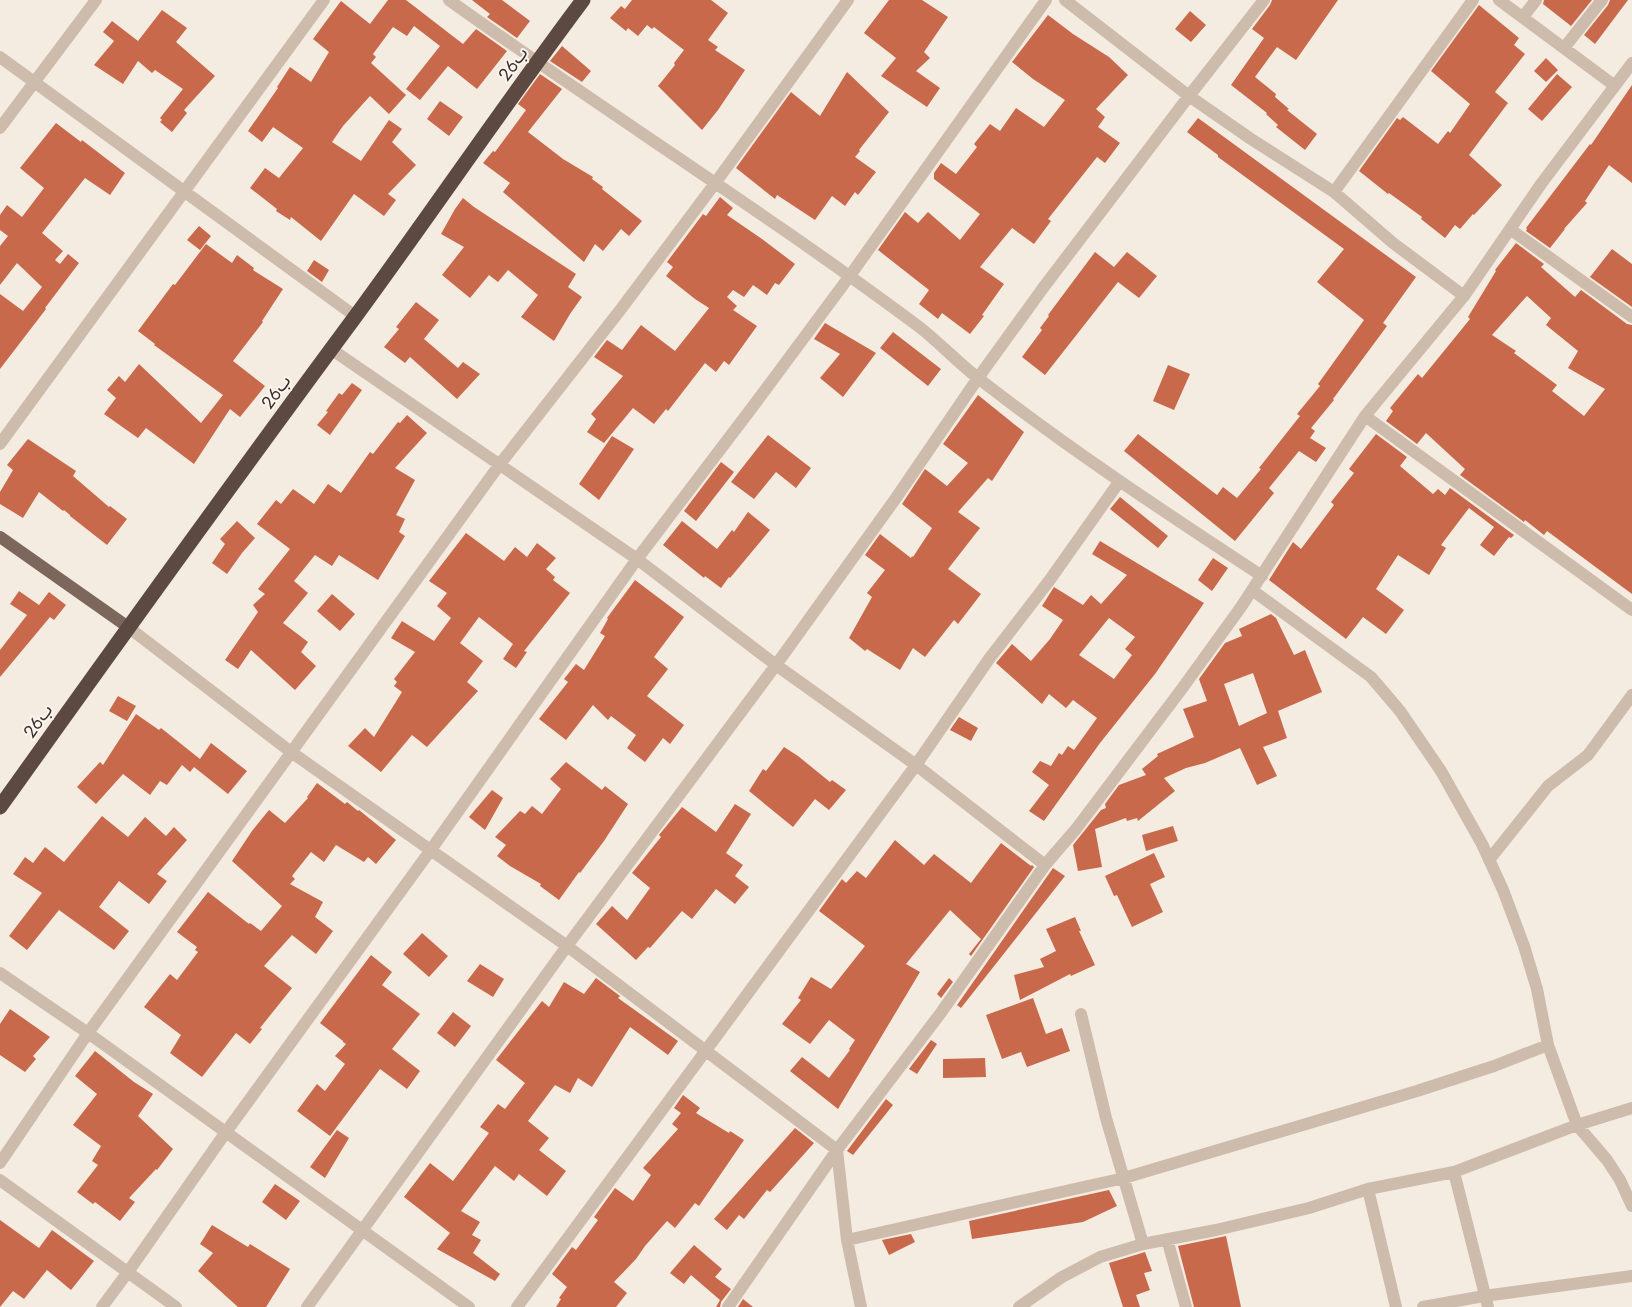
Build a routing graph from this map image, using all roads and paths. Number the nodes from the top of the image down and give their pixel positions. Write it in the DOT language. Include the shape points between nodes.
graph roads {
  1 [pos="96,0"];
  2 [pos="324,0"];
  3 [pos="449,0"];
  4 [pos="583,0"];
  5 [pos="848,0"];
  6 [pos="1046,0"];
  7 [pos="1065,0"];
  8 [pos="1264,0"];
  9 [pos="1472,0"];
  10 [pos="1499,0"];
  11 [pos="1536,0"];
  12 [pos="1602,0"];
  13 [pos="1524,17"];
  14 [pos="1564,48"];
  15 [pos="0,57"];
  16 [pos="536,63"];
  17 [pos="1632,63"];
  18 [pos="34,82"];
  19 [pos="1615,86"];
  20 [pos="1189,96"];
  21 [pos="0,128"];
  22 [pos="716,182"];
  23 [pos="184,192"];
  24 [pos="1334,192"];
  25 [pos="1510,229"];
  26 [pos="849,278"];
  27 [pos="1464,296"];
  28 [pos="355,316"];
  29 [pos="1632,317"];
  30 [pos="331,349"];
  31 [pos="978,378"];
  32 [pos="1365,416"];
  33 [pos="0,444"];
  34 [pos="500,464"];
  35 [pos="1119,482"];
  36 [pos="0,537"];
  37 [pos="637,559"];
  38 [pos="1262,576"];
  39 [pos="1252,590"];
  40 [pos="1632,610"];
  41 [pos="128,627"];
  42 [pos="776,665"];
  43 [pos="1632,695"];
  44 [pos="291,752"];
  45 [pos="916,765"];
  46 [pos="0,807"];
  47 [pos="430,851"];
  48 [pos="1489,860"];
  49 [pos="1045,865"];
  50 [pos="567,946"];
  51 [pos="0,973"];
  52 [pos="1081,1014"];
  53 [pos="88,1033"];
  54 [pos="1548,1045"];
  55 [pos="706,1050"];
  56 [pos="1632,1108"];
  57 [pos="1577,1125"];
  58 [pos="226,1132"];
  59 [pos="838,1150"];
  60 [pos="0,1163"];
  61 [pos="1454,1172"];
  62 [pos="1124,1178"];
  63 [pos="0,1180"];
  64 [pos="1368,1189"];
  65 [pos="1629,1190"];
  66 [pos="1632,1206"];
  67 [pos="362,1230"];
  68 [pos="1167,1239"];
  69 [pos="847,1240"];
  70 [pos="1143,1244"];
  71 [pos="128,1272"];
  72 [pos="1632,1276"];
  73 [pos="1486,1302"];
  74 [pos="102,1307"];
  75 [pos="176,1307"];
  76 [pos="307,1307"];
  77 [pos="469,1307"];
  78 [pos="517,1307"];
  79 [pos="728,1307"];
  80 [pos="860,1307"];
  81 [pos="1019,1307"];
  82 [pos="1186,1307"];
  83 [pos="1396,1307"];
  84 [pos="1423,1307"];
  1 -- 18 [label="street"];
  2 -- 23 [label="street"];
  3 -- 16 [label="street"];
  4 -- 16 [label="highway, 26ب"];
  5 -- 22 [label="street"];
  6 -- 26 [label="street"];
  7 -- 20 [label="street"];
  8 -- 20 [label="street"];
  9 -- 24 [label="street"];
  10 -- 13 [label="street"];
  11 -- 13 [label="street"];
  12 -- 14 [label="street"];
  13 -- 14 [label="street"];
  14 -- 19 [label="street"];
  15 -- 18 [label="street"];
  16 -- 22 [label="street"];
  16 -- 28 [label="highway, 26ب"];
  17 -- 19 [label="street"];
  18 -- 21 [label="street"];
  18 -- 23 [label="street"];
  19 -- 25 [label="street"];
  20 -- 24 [label="street"];
  20 -- 31 [label="street"];
  22 -- 26 [label="street"];
  22 -- 34 [label="street"];
  23 -- 28 [label="street"];
  23 -- 33 [label="street"];
  24 -- 27 [label="street" via="1393,243"];
  25 -- 27 [label="street"];
  25 -- 29 [label="street"];
  26 -- 31 [label="street" via="920,328"];
  26 -- 37 [label="street"];
  27 -- 32 [label="street"];
  28 -- 30 [label="highway, 26ب"];
  30 -- 34 [label="street"];
  30 -- 41 [label="highway, 26ب"];
  31 -- 35 [label="street"];
  31 -- 42 [label="street"];
  32 -- 38 [label="street"];
  32 -- 40 [label="street"];
  34 -- 37 [label="street"];
  34 -- 44 [label="street"];
  35 -- 38 [label="street"];
  35 -- 45 [label="street"];
  36 -- 41 [label="main road"];
  37 -- 42 [label="street"];
  37 -- 47 [label="street"];
  38 -- 39 [label="street"];
  39 -- 48 [label="street" via="1371,676 1400,711 1441,771"];
  39 -- 49 [label="street" via="1181,690"];
  41 -- 44 [label="street"];
  41 -- 46 [label="highway, 26ب"];
  42 -- 45 [label="street"];
  42 -- 50 [label="street"];
  43 -- 48 [label="street" via="1588,755 1548,786"];
  44 -- 47 [label="street"];
  44 -- 53 [label="street"];
  45 -- 49 [label="street"];
  45 -- 55 [label="street"];
  47 -- 50 [label="street"];
  47 -- 58 [label="street"];
  48 -- 54 [label="street" via="1524,946 1537,989"];
  49 -- 59 [label="street" via="940,1014"];
  50 -- 55 [label="street"];
  50 -- 67 [label="street"];
  51 -- 53 [label="street"];
  52 -- 62 [label="street"];
  53 -- 58 [label="street"];
  53 -- 60 [label="street"];
  54 -- 57 [label="street"];
  54 -- 62 [label="street" via="1417,1091"];
  55 -- 59 [label="street"];
  55 -- 78 [label="street"];
  56 -- 57 [label="street"];
  57 -- 61 [label="street"];
  57 -- 65 [label="street"];
  58 -- 67 [label="street"];
  58 -- 71 [label="street"];
  59 -- 69 [label="street"];
  59 -- 79 [label="street"];
  61 -- 64 [label="street"];
  61 -- 73 [label="street"];
  62 -- 69 [label="street"];
  62 -- 70 [label="street"];
  63 -- 71 [label="street"];
  64 -- 68 [label="street" via="1309,1208"];
  64 -- 83 [label="street"];
  65 -- 66 [label="street"];
  67 -- 76 [label="street"];
  67 -- 77 [label="street"];
  68 -- 70 [label="street"];
  68 -- 82 [label="street"];
  69 -- 80 [label="street"];
  70 -- 81 [label="street" via="1100,1257 1062,1277"];
  71 -- 74 [label="street"];
  71 -- 75 [label="street"];
  72 -- 73 [label="street"];
  73 -- 84 [label="street"];
}
